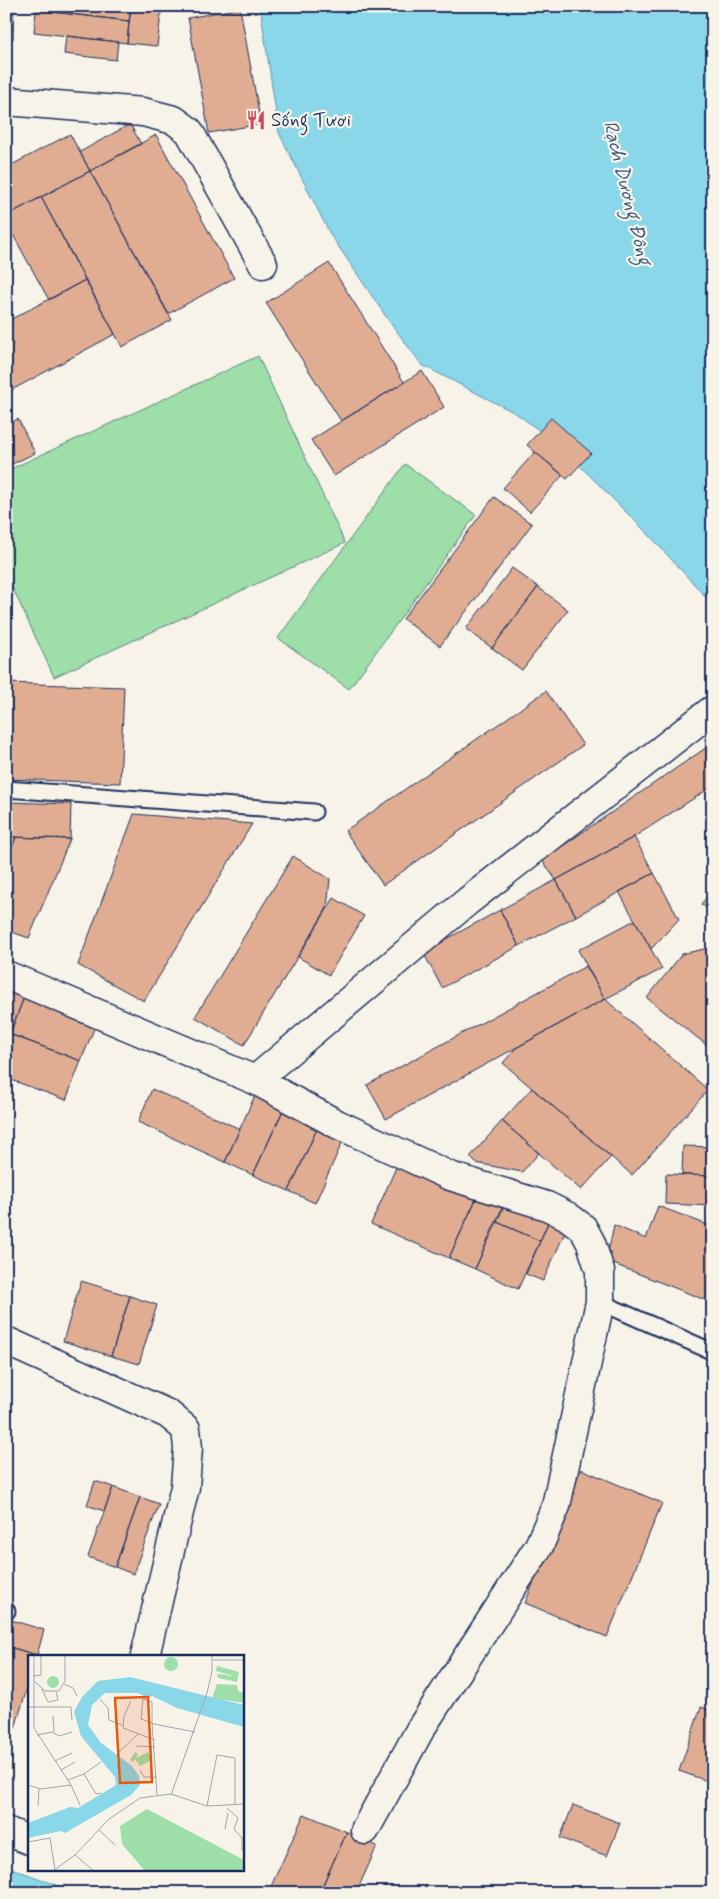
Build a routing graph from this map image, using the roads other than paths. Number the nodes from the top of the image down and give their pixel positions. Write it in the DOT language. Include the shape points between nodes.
graph roads {
  1 [pos="6,101"];
  2 [pos="263,264"];
  3 [pos="711,711"];
  4 [pos="6,789"];
  5 [pos="314,812"];
  6 [pos="6,975"];
  7 [pos="255,1080"];
  8 [pos="600,1302"];
  9 [pos="6,1341"];
  10 [pos="713,1352"];
  11 [pos="145,1655"];
  12 [pos="365,1830"];
  13 [pos="6,1831"];
  14 [pos="28,1840"];
  1 -- 2 [label="street" via="143,112 182,125 189,130"];
  3 -- 7 [label="street" via="468,901"];
  4 -- 5 [label="lane"];
  6 -- 7 [label="street"];
  7 -- 8 [label="street" via="337,1124 450,1176 547,1206 567,1216 582,1228 591,1243 600,1271"];
  8 -- 10 [label="lane"];
  8 -- 12 [label="street" via="556,1506 539,1546 421,1728"];
  9 -- 11 [label="street" via="168,1414 186,1429 185,1488"];
  13 -- 14 [label="street"];
}
